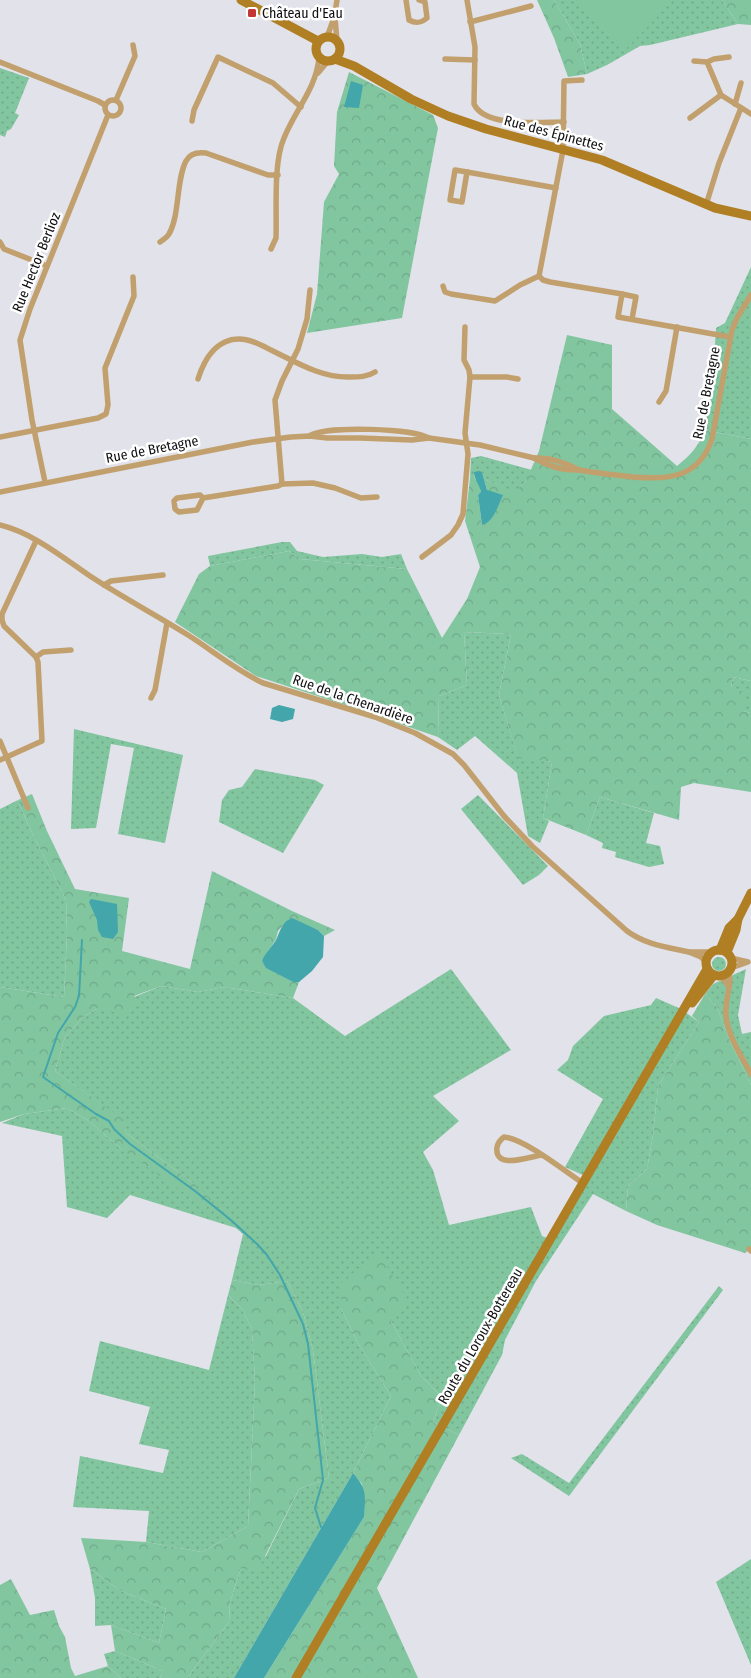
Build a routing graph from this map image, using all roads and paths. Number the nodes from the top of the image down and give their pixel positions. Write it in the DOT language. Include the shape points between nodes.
graph roads {
  1 [pos="240,0"];
  2 [pos="337,0"];
  3 [pos="406,0"];
  4 [pos="419,0"];
  5 [pos="467,0"];
  6 [pos="531,6"];
  7 [pos="334,18"];
  8 [pos="470,22"];
  9 [pos="327,37"];
  10 [pos="337,41"];
  11 [pos="318,42"];
  12 [pos="133,45"];
  13 [pos="340,50"];
  14 [pos="729,57"];
  15 [pos="319,58"];
  16 [pos="446,59"];
  17 [pos="332,60"];
  18 [pos="475,60"];
  19 [pos="694,61"];
  20 [pos="0,62"];
  21 [pos="707,62"];
  22 [pos="354,66"];
  23 [pos="317,74"];
  24 [pos="582,80"];
  25 [pos="741,83"];
  26 [pos="721,95"];
  27 [pos="116,100"];
  28 [pos="105,105"];
  29 [pos="738,106"];
  30 [pos="301,107"];
  31 [pos="751,114"];
  32 [pos="108,115"];
  33 [pos="690,118"];
  34 [pos="192,120"];
  35 [pos="564,122"];
  36 [pos="562,150"];
  37 [pos="467,172"];
  38 [pos="278,175"];
  39 [pos="556,188"];
  40 [pos="706,204"];
  41 [pos="751,216"];
  42 [pos="0,242"];
  43 [pos="160,242"];
  44 [pos="272,249"];
  45 [pos="47,266"];
  46 [pos="539,276"];
  47 [pos="133,277"];
  48 [pos="443,286"];
  49 [pos="310,290"];
  50 [pos="622,294"];
  51 [pos="751,295"];
  52 [pos="632,319"];
  53 [pos="465,327"];
  54 [pos="677,328"];
  55 [pos="730,337"];
  56 [pos="293,361"];
  57 [pos="375,372"];
  58 [pos="470,377"];
  59 [pos="198,379"];
  60 [pos="518,380"];
  61 [pos="659,402"];
  62 [pos="35,430"];
  63 [pos="0,437"];
  64 [pos="278,438"];
  65 [pos="466,443"];
  66 [pos="45,482"];
  67 [pos="282,484"];
  68 [pos="0,492"];
  69 [pos="377,497"];
  70 [pos="203,498"];
  71 [pos="0,525"];
  72 [pos="36,541"];
  73 [pos="422,557"];
  74 [pos="162,575"];
  75 [pos="104,585"];
  76 [pos="167,622"];
  77 [pos="71,650"];
  78 [pos="36,657"];
  79 [pos="151,698"];
  80 [pos="0,741"];
  81 [pos="7,757"];
  82 [pos="0,760"];
  83 [pos="28,808"];
  84 [pos="751,893"];
  85 [pos="689,952"];
  86 [pos="722,953"];
  87 [pos="750,961"];
  88 [pos="718,971"];
  89 [pos="751,1074"];
  90 [pos="542,1156"];
  91 [pos="584,1184"];
  92 [pos="296,1678"];
  1 -- 11 [label="main road"];
  2 -- 7 [label="street"];
  3 -- 4 [label="street" via="409,20 414,23 427,18 424,2"];
  5 -- 8 [label="street"];
  6 -- 8 [label="street"];
  7 -- 9 [label="street"];
  7 -- 10 [label="street"];
  8 -- 18 [label="street"];
  9 -- 10 [label="main road"];
  9 -- 11 [label="main road"];
  10 -- 13 [label="main road"];
  11 -- 15 [label="main road"];
  12 -- 27 [label="street, Rue Hector Berlioz" via="135,56"];
  13 -- 17 [label="main road"];
  13 -- 22 [label="main road, Rue des Épinettes"];
  14 -- 21 [label="street"];
  15 -- 17 [label="main road"];
  15 -- 23 [label="street"];
  16 -- 18 [label="street"];
  17 -- 22 [label="main road, Rue des Épinettes"];
  17 -- 23 [label="street"];
  18 -- 35 [label="street" via="476,110 516,123"];
  19 -- 21 [label="street"];
  20 -- 28 [label="street"];
  21 -- 26 [label="street"];
  22 -- 36 [label="main road, Rue des Épinettes" via="448,116"];
  23 -- 30 [label="street"];
  24 -- 35 [label="street" via="564,81"];
  25 -- 29 [label="street"];
  26 -- 29 [label="street"];
  26 -- 33 [label="street"];
  27 -- 28 [label="street"];
  27 -- 32 [label="street, Rue Hector Berlioz" via="121,106 120,111 115,116"];
  28 -- 32 [label="street"];
  29 -- 31 [label="street"];
  29 -- 40 [label="street"];
  30 -- 34 [label="street" via="273,83 218,56"];
  30 -- 38 [label="street" via="284,138"];
  32 -- 45 [label="street, Rue Hector Berlioz"];
  35 -- 36 [label="street"];
  36 -- 39 [label="street"];
  36 -- 40 [label="main road, Rue des Épinettes" via="623,168"];
  37 -- 37 [label="street" via="462,202 450,200 455,170"];
  37 -- 39 [label="street"];
  38 -- 43 [label="street" via="268,175 206,153 192,154 185,161 168,234"];
  38 -- 44 [label="street" via="276,238"];
  39 -- 46 [label="street"];
  40 -- 41 [label="main road, Rue des Épinettes"];
  42 -- 45 [label="street" via="4,249"];
  45 -- 62 [label="street, Rue Hector Berlioz" via="20,340"];
  46 -- 48 [label="street" via="495,301 451,294 445,292"];
  46 -- 50 [label="street" via="550,282"];
  47 -- 62 [label="street" via="134,296 105,368 106,414"];
  49 -- 56 [label="street" via="307,319"];
  50 -- 52 [label="street" via="636,297"];
  50 -- 52 [label="street" via="618,317"];
  51 -- 55 [label="street, Rue de Bretagne"];
  52 -- 54 [label="street"];
  53 -- 58 [label="street" via="464,360"];
  54 -- 55 [label="street"];
  54 -- 61 [label="street" via="666,391"];
  55 -- 65 [label="street, Rue de Bretagne" via="712,439 696,465 681,474 661,478 568,470 534,458"];
  56 -- 57 [label="street" via="328,375 363,377"];
  56 -- 59 [label="street" via="252,341 233,339 211,352"];
  56 -- 64 [label="street" via="276,394"];
  58 -- 60 [label="street"];
  58 -- 65 [label="street"];
  62 -- 63 [label="street"];
  62 -- 66 [label="street, Rue Hector Berlioz"];
  64 -- 65 [label="street, Rue de Bretagne" via="429,438"];
  64 -- 66 [label="street, Rue de Bretagne"];
  64 -- 67 [label="street"];
  65 -- 73 [label="street" via="468,454 461,520 451,535"];
  66 -- 68 [label="street, Rue de Bretagne"];
  67 -- 69 [label="street" via="314,483 361,498"];
  67 -- 70 [label="street"];
  70 -- 70 [label="street" via="176,498 175,509 179,512 196,510"];
  71 -- 72 [label="street, Rue de la Chenardière"];
  72 -- 75 [label="street, Rue de la Chenardière"];
  72 -- 78 [label="street" via="2,614 4,626"];
  74 -- 75 [label="street" via="111,581"];
  75 -- 76 [label="street, Rue de la Chenardière"];
  76 -- 79 [label="street"];
  76 -- 85 [label="street, Rue de la Chenardière" via="263,683 375,717 453,754 532,846 627,931 655,945"];
  77 -- 78 [label="street" via="43,652"];
  78 -- 81 [label="street" via="42,742"];
  80 -- 81 [label="street"];
  81 -- 82 [label="street"];
  81 -- 83 [label="street"];
  84 -- 86 [label="main road" via="738,919 729,928"];
  85 -- 86 [label="street, Rue de la Chenardière"];
  85 -- 88 [label="street, Rue de la Chenardière"];
  86 -- 87 [label="street, Rue de la Chenardière"];
  86 -- 88 [label="main road"];
  86 -- 88 [label="main road, Route du Loroux-Bottereau" via="706,958"];
  87 -- 88 [label="street"];
  88 -- 89 [label="street" via="729,987 727,1020"];
  88 -- 91 [label="main road, Route du Loroux-Bottereau" via="686,1008"];
  90 -- 90 [label="street" via="510,1138 500,1139 498,1145 497,1152 509,1162"];
  90 -- 91 [label="street"];
  91 -- 92 [label="main road, Route du Loroux-Bottereau"];
}
